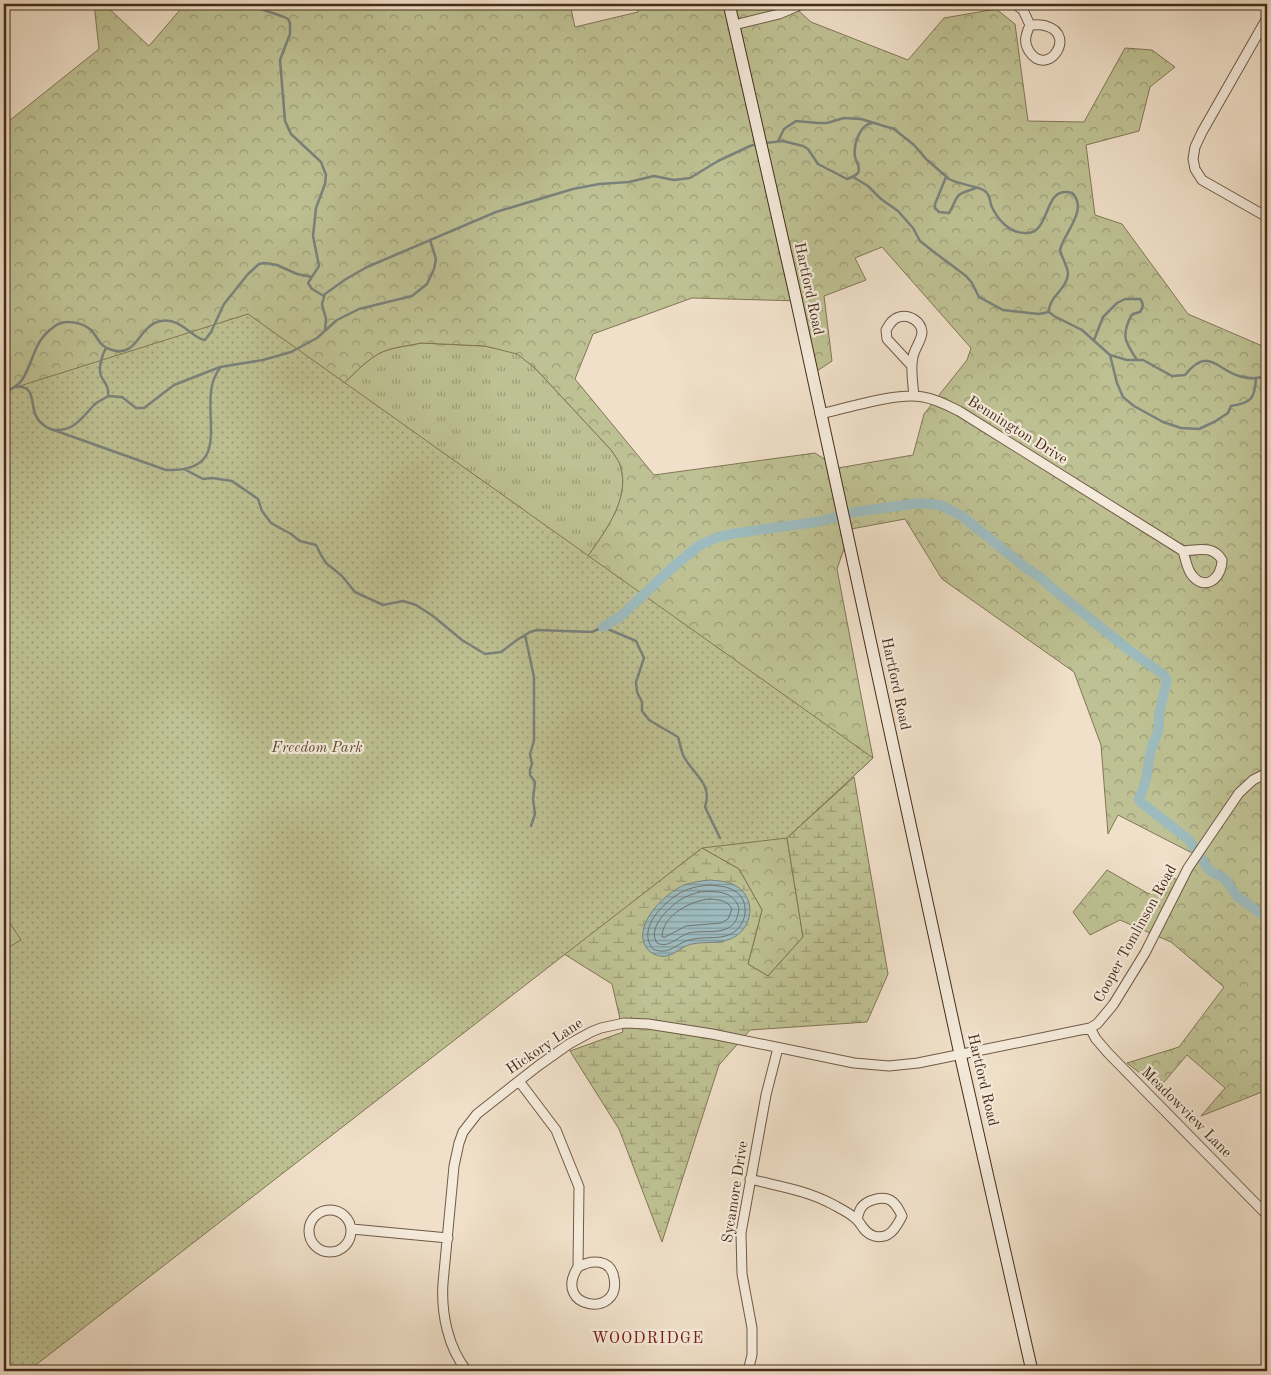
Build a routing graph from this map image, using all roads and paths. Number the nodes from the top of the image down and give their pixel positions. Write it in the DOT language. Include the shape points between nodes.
graph roads {
  1 [pos="729,4"];
  2 [pos="802,4"];
  3 [pos="1015,4"];
  4 [pos="1267,18"];
  5 [pos="734,25"];
  6 [pos="1030,25"];
  7 [pos="1267,217"];
  8 [pos="911,365"];
  9 [pos="914,396"];
  10 [pos="820,414"];
  11 [pos="1182,551"];
  12 [pos="1267,773"];
  13 [pos="1090,1028"];
  14 [pos="778,1048"];
  15 [pos="960,1054"];
  16 [pos="519,1081"];
  17 [pos="750,1179"];
  18 [pos="1267,1215"];
  19 [pos="857,1219"];
  20 [pos="352,1229"];
  21 [pos="448,1238"];
  22 [pos="578,1267"];
  23 [pos="467,1371"];
  24 [pos="748,1371"];
  25 [pos="1032,1371"];
  1 -- 5 [label="street, Hartford Road"];
  2 -- 5 [label="street" via="779,14"];
  3 -- 6 [label="street" via="1023,10"];
  4 -- 7 [label="street" via="1202,132 1193,159 1202,180"];
  5 -- 10 [label="street, Hartford Road"];
  6 -- 6 [label="street" via="1026,34 1030,53 1038,59 1053,57 1058,52 1060,36 1046,26"];
  8 -- 8 [label="street" via="922,331 918,322 908,316 899,316 886,330 887,339"];
  8 -- 9 [label="street"];
  9 -- 10 [label="street, Bennington Drive"];
  9 -- 11 [label="street, Bennington Drive" via="935,400 959,411"];
  10 -- 15 [label="street, Hartford Road"];
  11 -- 11 [label="street" via="1209,549 1218,554 1222,560 1220,574 1206,583 1198,580 1190,573"];
  12 -- 13 [label="street, Cooper Tomlinson Road" via="1239,793 1188,868 1145,952 1113,1005"];
  13 -- 15 [label="street"];
  13 -- 18 [label="street, Meadowview Lane" via="1128,1074"];
  14 -- 15 [label="street, Hickory Lane" via="884,1066 907,1065"];
  14 -- 16 [label="street, Hickory Lane" via="660,1025 624,1023 601,1028 580,1038"];
  14 -- 17 [label="street, Sycamore Drive"];
  15 -- 25 [label="street, Hartford Road"];
  16 -- 21 [label="street, Hickory Lane" via="476,1114 463,1132 454,1166"];
  16 -- 22 [label="street" via="556,1130 579,1187"];
  17 -- 19 [label="street" via="813,1195"];
  17 -- 24 [label="street, Sycamore Drive" via="740,1248 752,1328"];
  19 -- 19 [label="street" via="862,1228 873,1236 884,1237 897,1227 902,1216 890,1199 878,1199 861,1207"];
  20 -- 20 [label="street" via="348,1218 338,1210 325,1210 314,1216 309,1227 310,1239 318,1249 330,1253 342,1250 350,1241"];
  20 -- 21 [label="street"];
  21 -- 23 [label="street, Hickory Lane" via="442,1305 454,1348"];
  22 -- 22 [label="street" via="572,1276 575,1296 594,1305 612,1295 616,1285 608,1266 598,1261 587,1261"];
}
